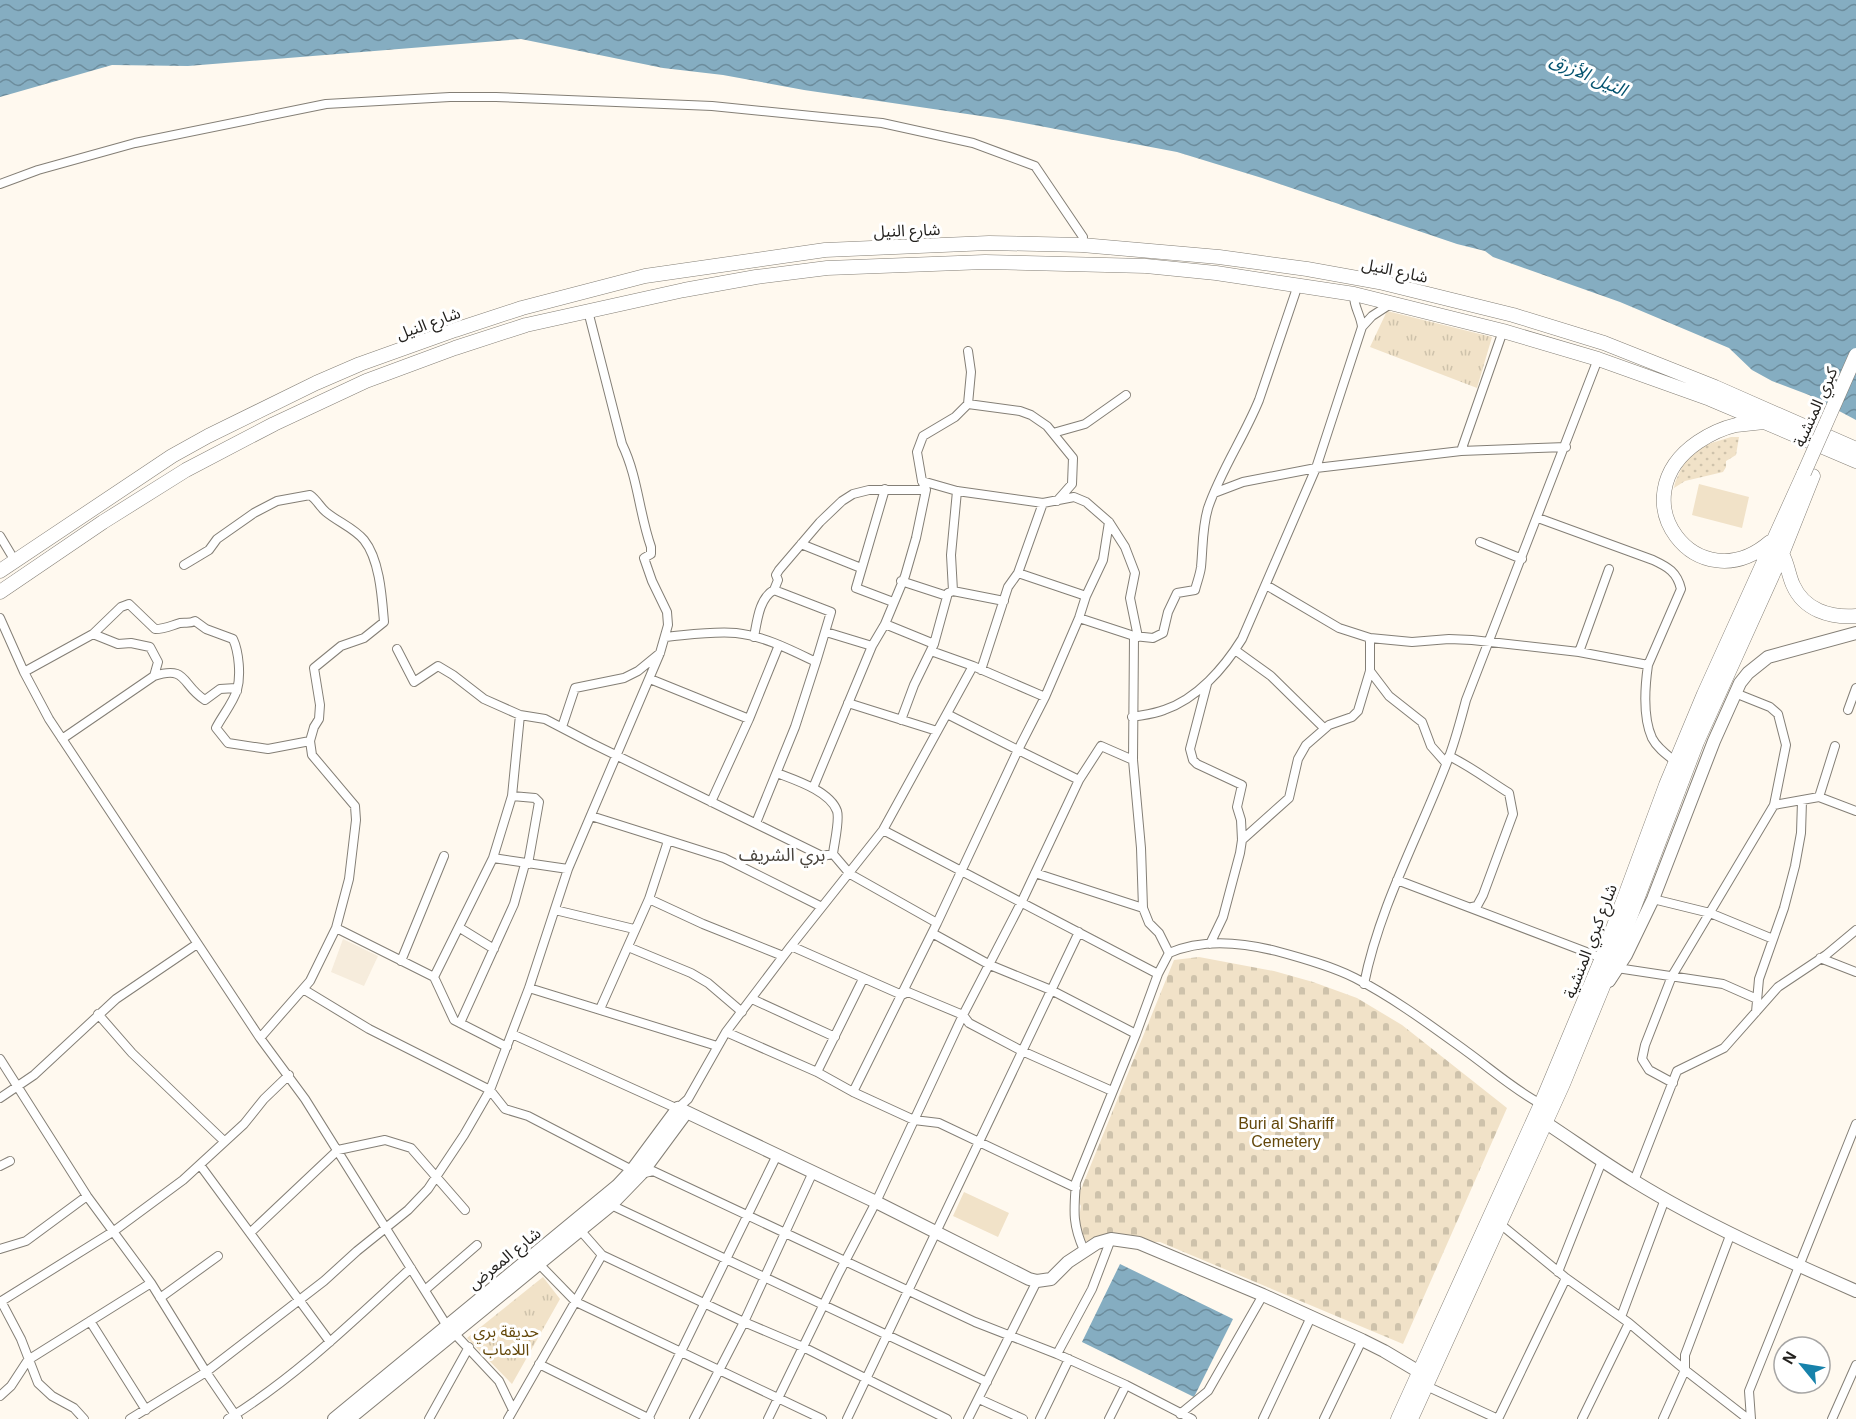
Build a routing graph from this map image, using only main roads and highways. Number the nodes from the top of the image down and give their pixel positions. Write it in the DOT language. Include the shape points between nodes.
graph roads {
  1 [pos="989,243"];
  2 [pos="1018,244"];
  3 [pos="985,262"];
  4 [pos="1016,262"];
  5 [pos="682,271"];
  6 [pos="655,275"];
  7 [pos="684,290"];
  8 [pos="660,294"];
  9 [pos="1856,356"];
  10 [pos="1856,378"];
  11 [pos="1765,422"];
  12 [pos="1854,458"];
  13 [pos="1809,475"];
  14 [pos="1774,539"];
  15 [pos="1782,554"];
  16 [pos="0,571"];
  17 [pos="0,592"];
  18 [pos="1856,616"];
  19 [pos="1856,633"];
  20 [pos="1600,995"];
  21 [pos="1546,1123"];
  22 [pos="637,1172"];
  23 [pos="996,1262"];
  24 [pos="1068,1262"];
  25 [pos="1856,1291"];
  26 [pos="452,1326"];
  27 [pos="1422,1379"];
  28 [pos="357,1417"];
  29 [pos="334,1419"];
  30 [pos="1398,1419"];
  31 [pos="1411,1419"];
  1 -- 2 [label="main road, شارع النيل"];
  1 -- 3 [label="main road" via="991,251"];
  1 -- 5 [label="main road, شارع النيل" via="825,250"];
  2 -- 4 [label="main road" via="1013,254"];
  2 -- 12 [label="main road, شارع النيل" via="1082,245 1219,257 1379,282 1466,303 1625,351 1715,387"];
  3 -- 4 [label="main road, شارع النيل"];
  3 -- 7 [label="main road, شارع النيل" via="828,268"];
  4 -- 11 [label="main road, شارع النيل" via="1146,266 1354,294 1503,330 1598,359"];
  5 -- 6 [label="main road, شارع النيل"];
  5 -- 7 [label="main road" via="679,282"];
  6 -- 8 [label="main road"];
  6 -- 16 [label="main road, شارع النيل" via="522,308 316,383 172,456"];
  7 -- 8 [label="main road, شارع النيل"];
  8 -- 17 [label="main road, شارع النيل" via="526,325 366,381 274,423 161,485"];
  9 -- 13 [label="main road, كبري المنشية, bridge"];
  10 -- 13 [label="main road, كبري المنشية"];
  11 -- 12 [label="main road, شارع النيل"];
  11 -- 14 [label="main road" via="1735,425 1690,448 1668,475 1664,505 1673,533 1694,553 1711,560 1743,559"];
  13 -- 14 [label="main road, شارع كبري المنشية"];
  13 -- 15 [label="main road, شارع كبري المنشية"];
  14 -- 27 [label="main road, شارع كبري المنشية" via="1704,694 1602,958"];
  15 -- 18 [label="main road" via="1804,601 1826,614"];
  15 -- 20 [label="main road, شارع كبري المنشية" via="1698,742"];
  19 -- 20 [label="main road" via="1768,657 1748,673 1714,741 1653,899 1626,955"];
  20 -- 21 [label="main road, شارع كبري المنشية"];
  21 -- 25 [label="main road" via="1665,1199"];
  21 -- 27 [label="main road, شارع كبري المنشية"];
  22 -- 23 [label="main road, شارع المعرض" via="681,1110"];
  22 -- 26 [label="main road, شارع المعرض"];
  22 -- 26 [label="main road, شارع المعرض" via="611,1205 540,1265 468,1322"];
  23 -- 24 [label="main road" via="1011,1263 1036,1274"];
  23 -- 24 [label="main road" via="1037,1281 1051,1279"];
  24 -- 27 [label="main road" via="1097,1243 1111,1239 1150,1247 1362,1340"];
  26 -- 28 [label="main road, شارع المعرض"];
  26 -- 29 [label="main road, شارع المعرض"];
  27 -- 30 [label="main road, شارع كبري المنشية"];
  27 -- 31 [label="main road, شارع كبري المنشية"];
}
